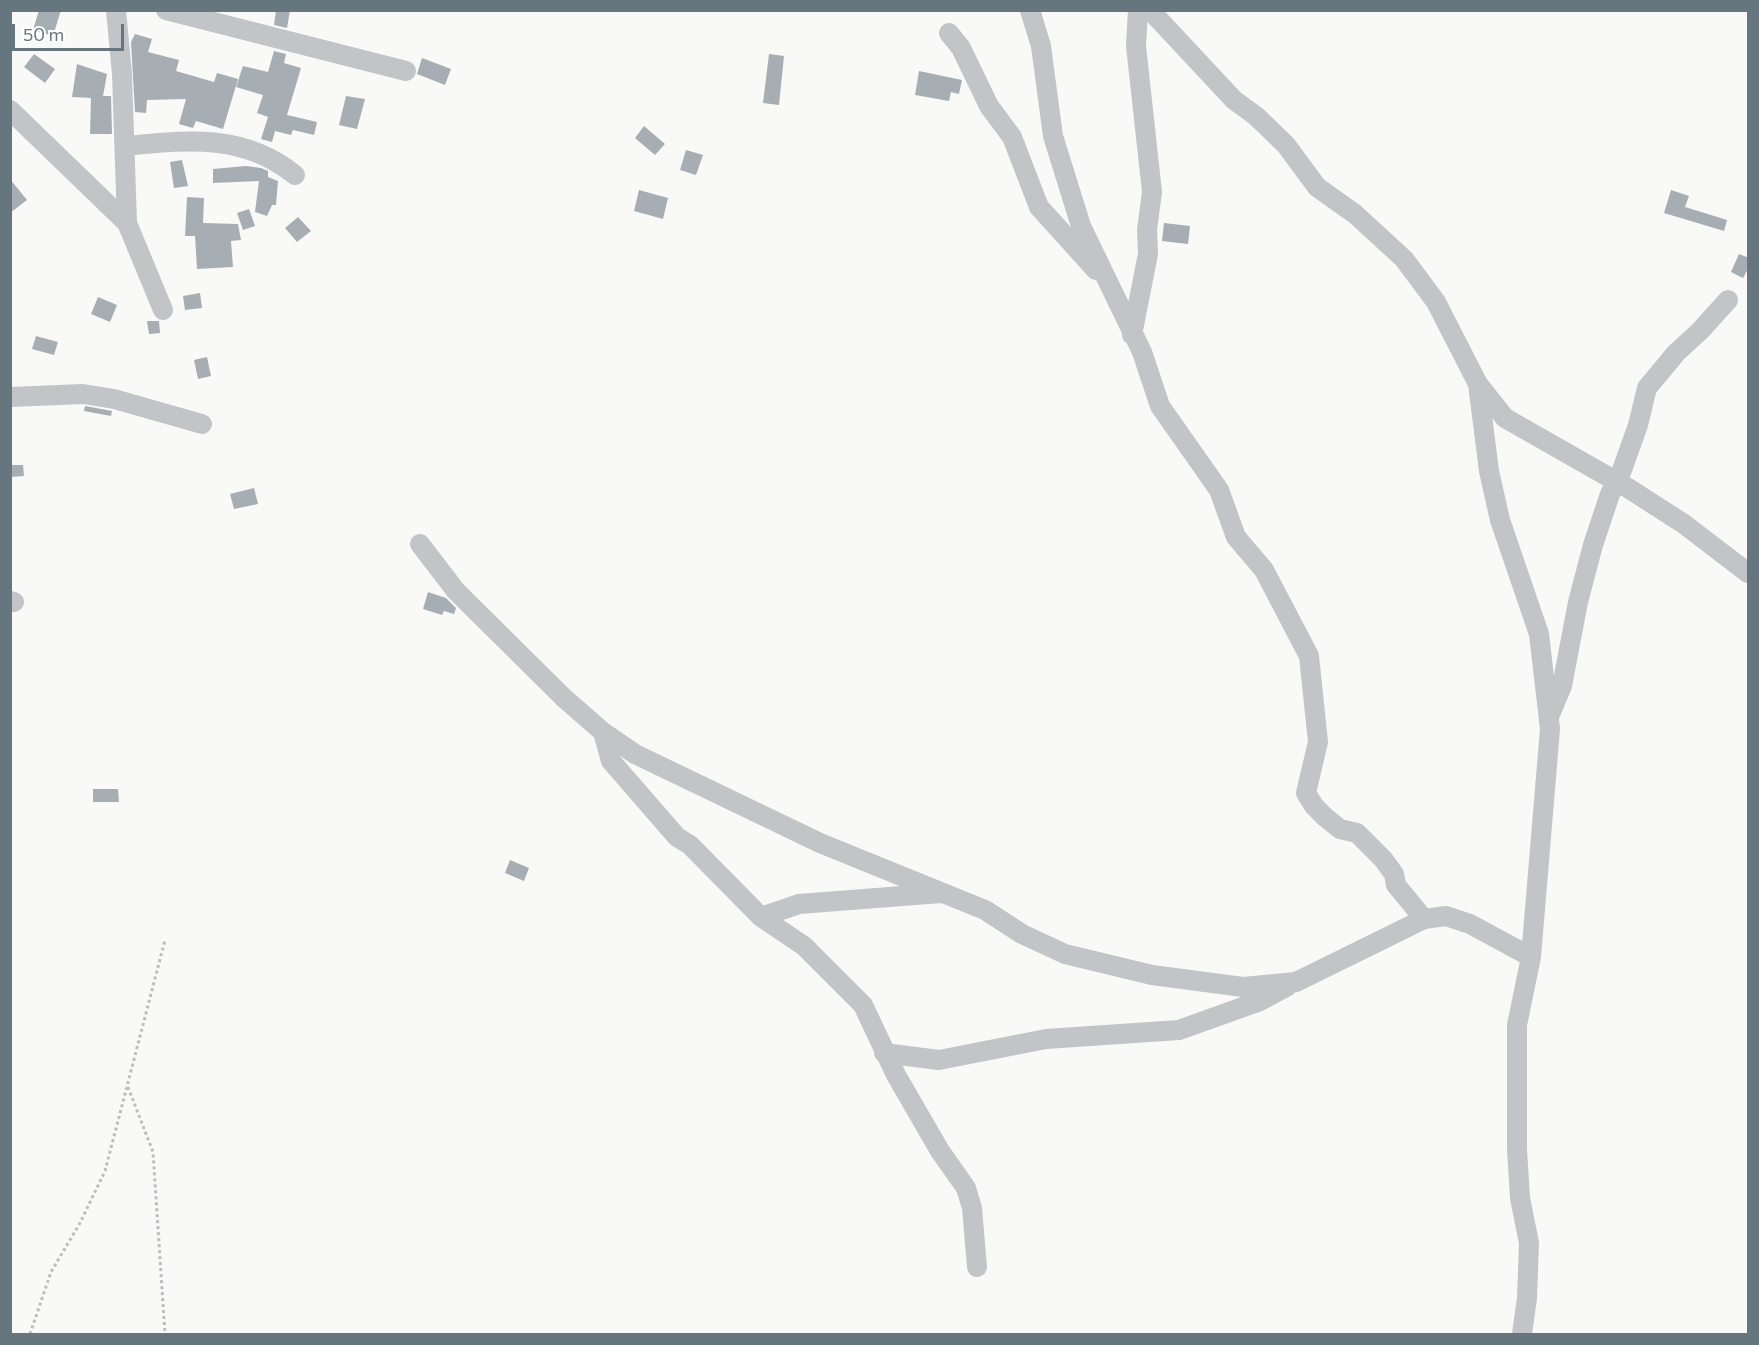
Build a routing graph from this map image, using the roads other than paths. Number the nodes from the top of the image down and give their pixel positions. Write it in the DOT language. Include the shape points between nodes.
graph roads {
  1 [pos="116,10"];
  2 [pos="166,10"];
  3 [pos="1030,10"];
  4 [pos="1138,10"];
  5 [pos="1150,10"];
  6 [pos="948,33"];
  7 [pos="406,71"];
  8 [pos="10,110"];
  9 [pos="125,146"];
  10 [pos="295,175"];
  11 [pos="127,223"];
  12 [pos="1106,278"];
  13 [pos="1728,300"];
  14 [pos="163,310"];
  15 [pos="1132,335"];
  16 [pos="1478,384"];
  17 [pos="10,397"];
  18 [pos="202,424"];
  19 [pos="1617,481"];
  20 [pos="420,544"];
  21 [pos="1749,573"];
  22 [pos="1548,718"];
  23 [pos="603,732"];
  24 [pos="943,893"];
  25 [pos="761,917"];
  26 [pos="1424,919"];
  27 [pos="1531,957"];
  28 [pos="1296,982"];
  29 [pos="884,1053"];
  30 [pos="977,1267"];
  31 [pos="1522,1335"];
  1 -- 9 [label="street"];
  2 -- 7 [label="street"];
  3 -- 12 [label="street" via="1041,46 1053,136 1063,173 1081,226"];
  4 -- 15 [label="street" via="1136,45 1152,192 1148,254"];
  5 -- 16 [label="street" via="1234,100 1286,145 1317,187 1355,214 1404,259 1436,302"];
  6 -- 12 [label="street" via="961,48 990,106 1012,137 1040,207"];
  8 -- 11 [label="street"];
  9 -- 10 [label="street" via="212,142 246,147 276,160"];
  9 -- 11 [label="street"];
  11 -- 14 [label="street"];
  12 -- 15 [label="street"];
  13 -- 19 [label="street" via="1647,388"];
  15 -- 26 [label="street" via="1142,352 1160,406 1219,490 1236,537 1264,570 1309,656 1318,742 1306,793 1325,817 1340,829 1357,833 1383,859 1394,874 1396,885"];
  16 -- 19 [label="street" via="1505,418"];
  16 -- 22 [label="street" via="1489,471 1500,520 1539,634"];
  17 -- 18 [label="street" via="83,394"];
  19 -- 21 [label="street" via="1684,524"];
  19 -- 22 [label="street" via="1593,545 1562,686"];
  20 -- 23 [label="street" via="456,591"];
  22 -- 27 [label="street"];
  23 -- 24 [label="street" via="635,754 820,843"];
  23 -- 25 [label="street" via="611,761 651,809"];
  24 -- 25 [label="street" via="799,904"];
  24 -- 28 [label="street" via="985,910 1065,954 1198,983 1243,987"];
  25 -- 29 [label="street" via="804,946 863,1005"];
  26 -- 27 [label="street" via="1446,916 1470,924"];
  26 -- 28 [label="street"];
  27 -- 31 [label="street" via="1517,1025 1520,1198 1529,1243"];
  28 -- 29 [label="street" via="1260,1001 1179,1029 1046,1039 939,1060"];
  29 -- 30 [label="street" via="940,1152 966,1188 972,1208"];
}
